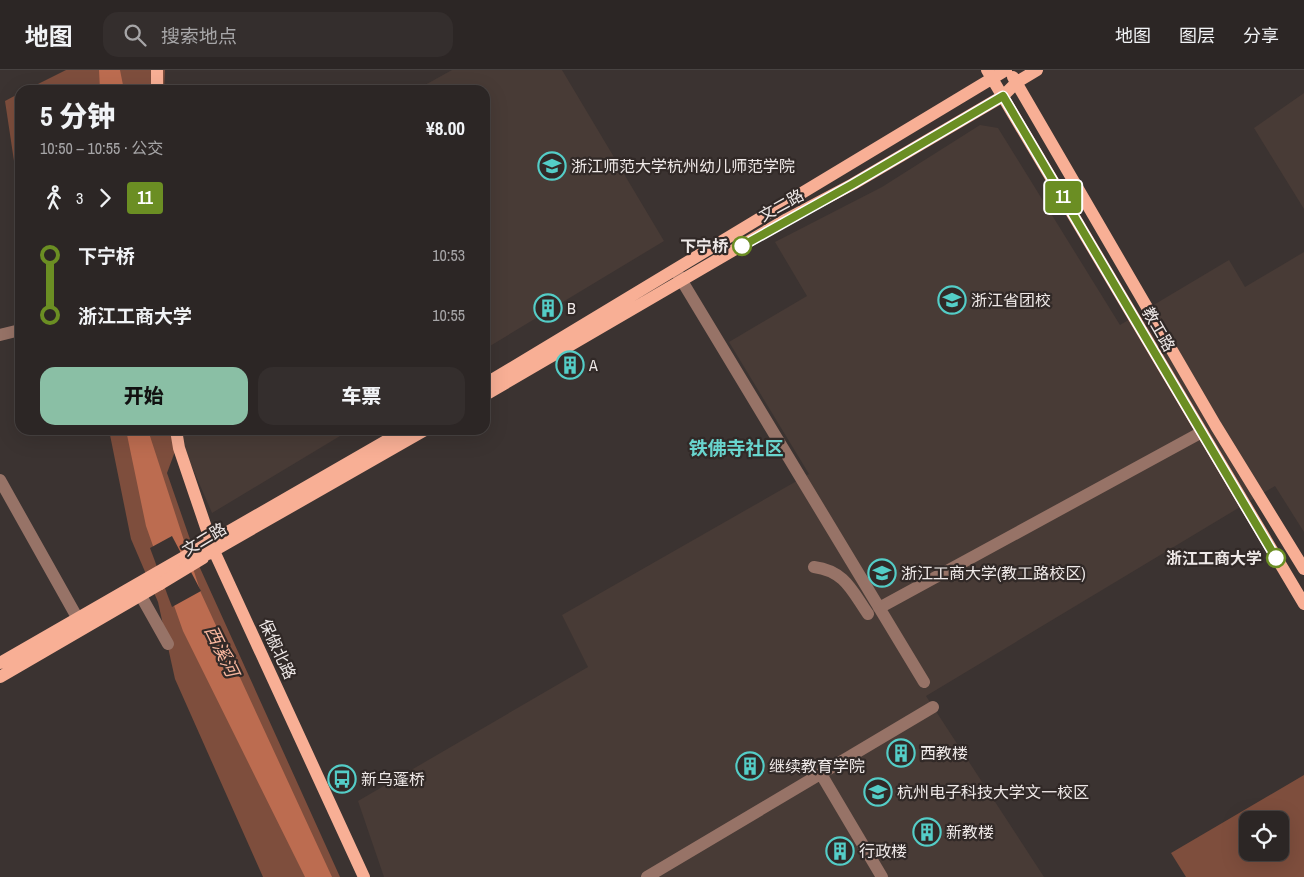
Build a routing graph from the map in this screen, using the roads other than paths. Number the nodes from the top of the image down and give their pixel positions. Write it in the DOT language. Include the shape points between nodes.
graph roads {
  1 [pos="157,70"];
  2 [pos="1007,70"];
  3 [pos="1037,70"];
  4 [pos="989,74"];
  5 [pos="1017,82"];
  6 [pos="157,85"];
  7 [pos="1003,96"];
  8 [pos="679,276"];
  9 [pos="15,331"];
  10 [pos="0,335"];
  11 [pos="490,381"];
  12 [pos="490,393"];
  13 [pos="1202,432"];
  14 [pos="177,435"];
  15 [pos="397,435"];
  16 [pos="416,435"];
  17 [pos="0,480"];
  18 [pos="213,546"];
  19 [pos="814,567"];
  20 [pos="1304,569"];
  21 [pos="158,579"];
  22 [pos="141,596"];
  23 [pos="1304,604"];
  24 [pos="874,611"];
  25 [pos="78,619"];
  26 [pos="168,644"];
  27 [pos="0,663"];
  28 [pos="0,677"];
  29 [pos="924,682"];
  30 [pos="933,708"];
  31 [pos="821,774"];
  32 [pos="364,877"];
  33 [pos="647,877"];
  34 [pos="882,877"];
  1 -- 6 [label="main road"];
  2 -- 4 [label="main road, 文二路"];
  2 -- 5 [label="main road, 教工路"];
  3 -- 5 [label="main road, 文二路"];
  4 -- 7 [label="main road, 教工路"];
  4 -- 8 [label="main road, 文二路"];
  5 -- 7 [label="main road, 文二路"];
  5 -- 20 [label="main road, 教工路" via="1216,426"];
  7 -- 8 [label="main road, 文二路" via="853,184"];
  7 -- 13 [label="main road, 教工路"];
  8 -- 11 [label="main road, 文二路"];
  8 -- 12 [label="main road, 文二路"];
  8 -- 24 [label="street"];
  9 -- 10 [label="street"];
  13 -- 23 [label="main road, 教工路"];
  13 -- 24 [label="street"];
  14 -- 18 [label="main road, 保俶北路"];
  15 -- 18 [label="main road, 文二路"];
  16 -- 18 [label="main road, 文二路"];
  17 -- 25 [label="street"];
  18 -- 21 [label="main road, 文二路, bridge"];
  18 -- 32 [label="main road, 保俶北路"];
  19 -- 24 [label="street" via="833,571 843,578"];
  21 -- 22 [label="main road, 文二路"];
  21 -- 25 [label="main road, 文二路"];
  22 -- 26 [label="street"];
  22 -- 28 [label="main road, 文二路"];
  24 -- 29 [label="street"];
  25 -- 27 [label="main road, 文二路"];
  30 -- 31 [label="street"];
  31 -- 33 [label="street"];
  31 -- 34 [label="street"];
}
